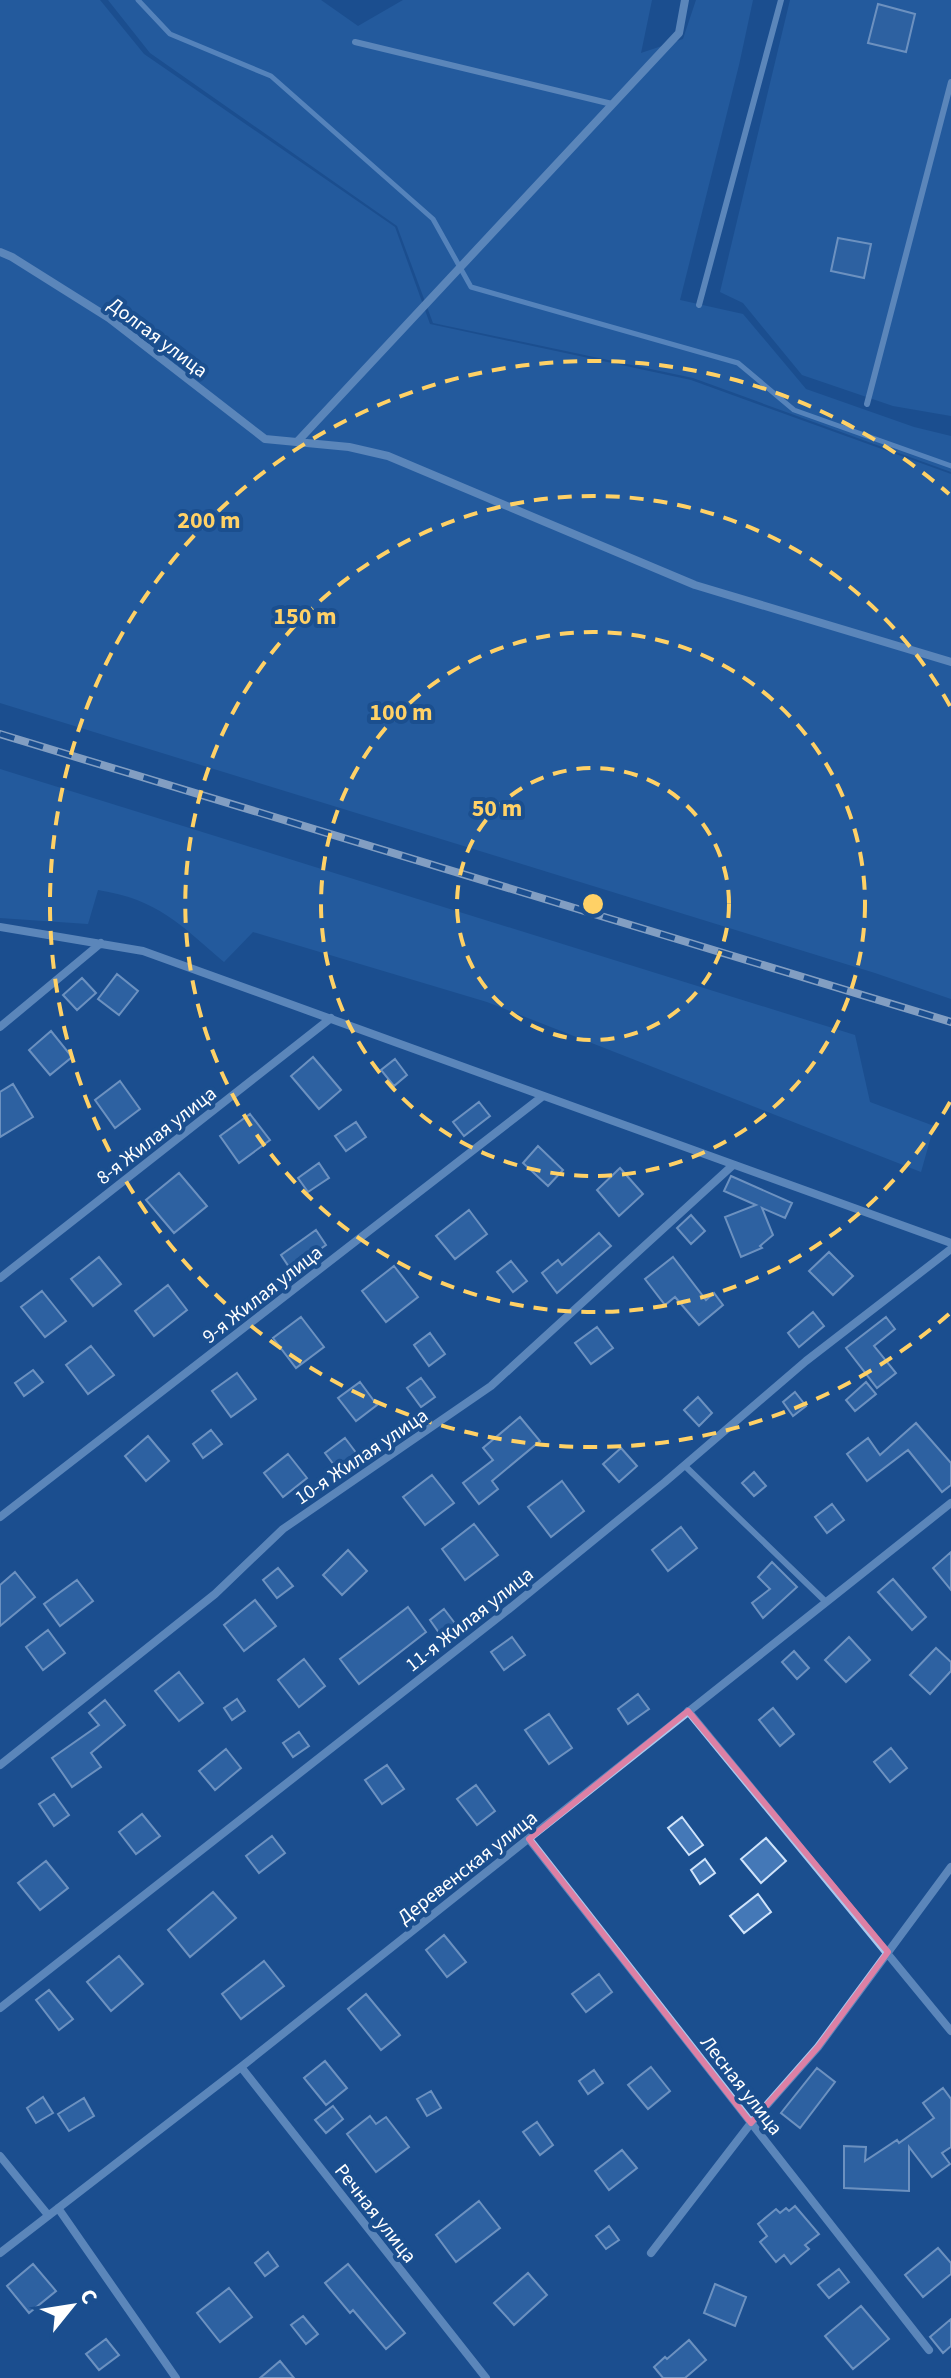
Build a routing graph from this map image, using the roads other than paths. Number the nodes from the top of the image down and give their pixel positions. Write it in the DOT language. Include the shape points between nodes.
graph roads {
  1 [pos="685,0"];
  2 [pos="781,0"];
  3 [pos="355,42"];
  4 [pos="951,82"];
  5 [pos="612,104"];
  6 [pos="0,252"];
  7 [pos="699,305"];
  8 [pos="867,404"];
  9 [pos="297,442"];
  10 [pos="951,662"];
  11 [pos="0,927"];
  12 [pos="101,943"];
  13 [pos="331,1018"];
  14 [pos="0,1027"];
  15 [pos="543,1096"];
  16 [pos="733,1165"];
  17 [pos="951,1246"];
  18 [pos="0,1278"];
  19 [pos="685,1466"];
  20 [pos="951,1503"];
  21 [pos="0,1517"];
  22 [pos="826,1602"];
  23 [pos="688,1711"];
  24 [pos="0,1765"];
  25 [pos="529,1839"];
  26 [pos="951,1867"];
  27 [pos="888,1952"];
  28 [pos="0,2008"];
  29 [pos="951,2031"];
  30 [pos="241,2067"];
  31 [pos="751,2123"];
  32 [pos="0,2156"];
  33 [pos="58,2208"];
  34 [pos="48,2215"];
  35 [pos="0,2253"];
  36 [pos="651,2253"];
  37 [pos="929,2350"];
  38 [pos="176,2378"];
  39 [pos="486,2378"];
  1 -- 5 [label="street" via="679,33"];
  2 -- 7 [label="lane"];
  3 -- 5 [label="lane"];
  4 -- 8 [label="lane"];
  5 -- 9 [label="street"];
  6 -- 9 [label="street, Долгая улица" via="109,318 265,439"];
  9 -- 10 [label="street, Долгая улица" via="388,456 695,585"];
  11 -- 12 [label="street"];
  12 -- 13 [label="street" via="143,951"];
  12 -- 14 [label="street"];
  13 -- 15 [label="street"];
  13 -- 18 [label="street, 8-я Жилая улица"];
  15 -- 16 [label="street"];
  15 -- 21 [label="street, 9-я Жилая улица"];
  16 -- 17 [label="street"];
  16 -- 24 [label="street, 10-я Жилая улица" via="491,1386 283,1529 215,1594"];
  17 -- 19 [label="street, 11-я Жилая улица"];
  19 -- 22 [label="lane"];
  19 -- 28 [label="street, 11-я Жилая улица"];
  20 -- 22 [label="street, Деревенская улица"];
  22 -- 23 [label="street, Деревенская улица"];
  23 -- 25 [label="street, Деревенская улица"];
  23 -- 27 [label="street"];
  25 -- 30 [label="street, Деревенская улица"];
  25 -- 31 [label="street, Лесная улица"];
  26 -- 27 [label="street"];
  27 -- 29 [label="street"];
  27 -- 31 [label="street" via="818,2047"];
  30 -- 33 [label="street, Деревенская улица"];
  30 -- 39 [label="street, Речная улица"];
  31 -- 36 [label="street"];
  31 -- 37 [label="street, Лесная улица"];
  32 -- 34 [label="street"];
  33 -- 34 [label="street, Деревенская улица"];
  33 -- 38 [label="street"];
  34 -- 35 [label="street, Деревенская улица"];
}
